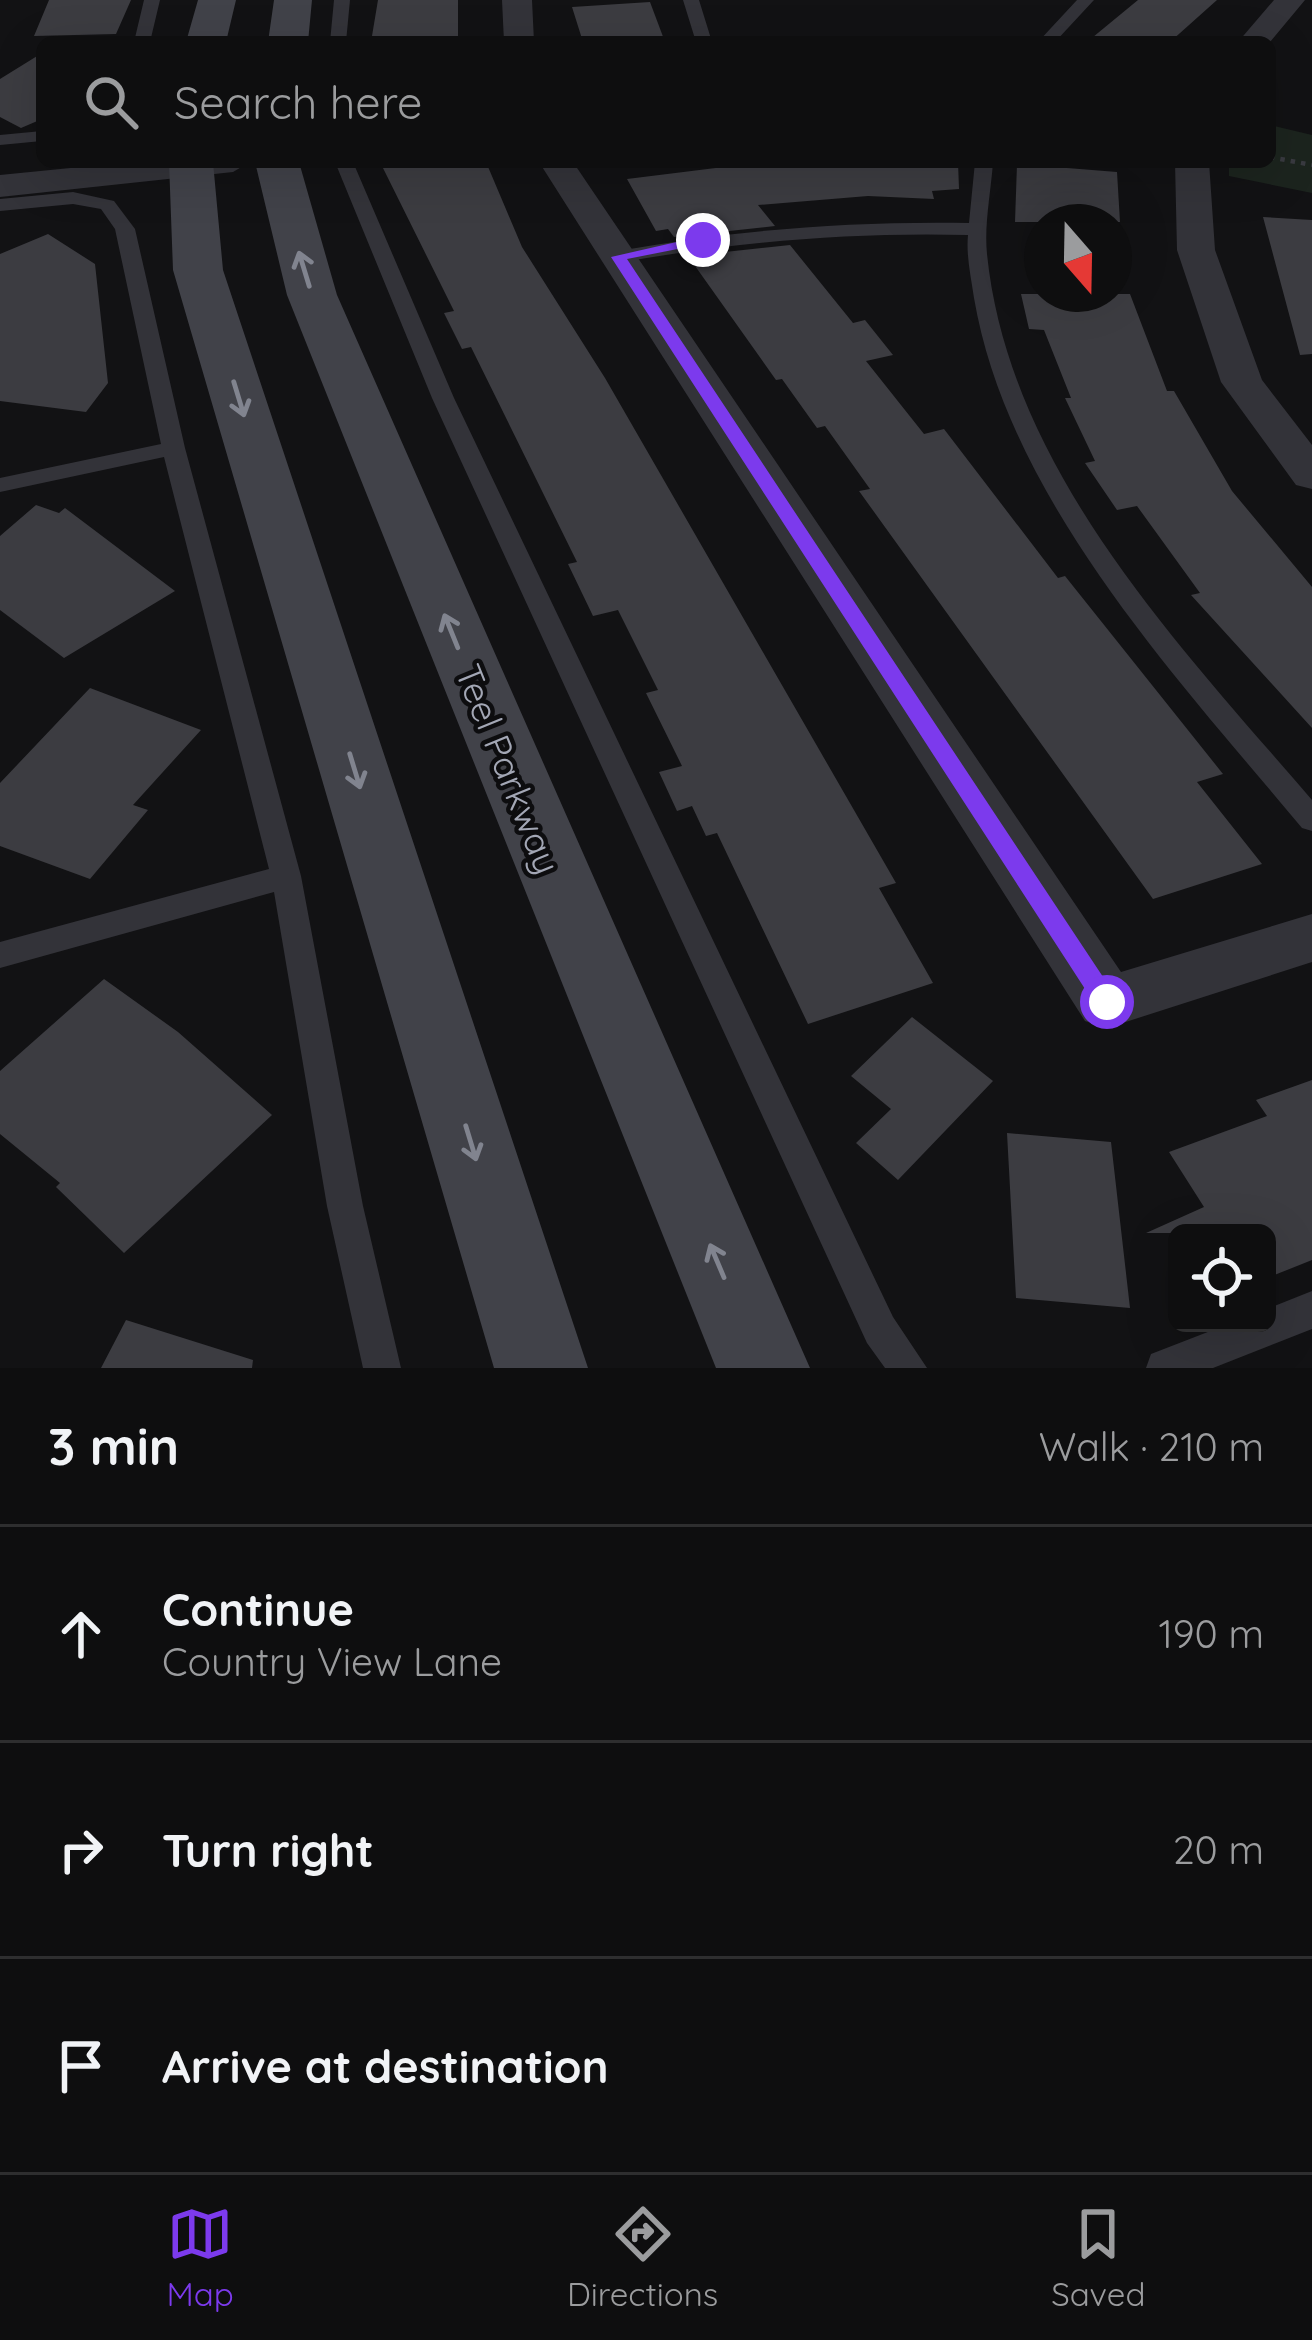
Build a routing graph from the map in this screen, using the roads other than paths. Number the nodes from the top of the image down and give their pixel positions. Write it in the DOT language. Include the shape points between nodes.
graph roads {
  1 [pos="152,0"];
  2 [pos="217,0"];
  3 [pos="293,0"];
  4 [pos="342,0"];
  5 [pos="517,0"];
  6 [pos="691,0"];
  7 [pos="1086,0"];
  8 [pos="1290,0"];
  9 [pos="143,36"];
  10 [pos="208,36"];
  11 [pos="288,36"];
  12 [pos="339,36"];
  13 [pos="520,36"];
  14 [pos="702,36"];
  15 [pos="1052,36"];
  16 [pos="1258,36"];
  17 [pos="36,137"];
  18 [pos="0,140"];
  19 [pos="36,158"];
  20 [pos="0,161"];
  21 [pos="160,168"];
  22 [pos="205,168"];
  23 [pos="279,168"];
  24 [pos="347,168"];
  25 [pos="560,168"];
  26 [pos="984,168"];
  27 [pos="1192,168"];
  28 [pos="0,186"];
  29 [pos="0,205"];
  30 [pos="972,229"];
  31 [pos="618,257"];
  32 [pos="173,448"];
  33 [pos="1312,475"];
  34 [pos="0,485"];
  35 [pos="1312,820"];
  36 [pos="286,876"];
  37 [pos="1312,938"];
  38 [pos="0,956"];
  39 [pos="1312,1310"];
  40 [pos="382,1368"];
  41 [pos="541,1368"];
  42 [pos="763,1368"];
  43 [pos="908,1368"];
  44 [pos="1165,1368"];
  1 -- 9 [label="lane"];
  2 -- 10 [label="main road"];
  3 -- 11 [label="main road"];
  4 -- 12 [label="lane"];
  5 -- 13 [label="street"];
  6 -- 14 [label="lane"];
  7 -- 15 [label="lane"];
  8 -- 16 [label="street"];
  17 -- 18 [label="lane"];
  19 -- 20 [label="street"];
  21 -- 28 [label="street"];
  22 -- 41 [label="main road, one-way" via="198,270"];
  42 -- 23 [label="main road, Teel Parkway, one-way" via="312,295"];
  24 -- 43 [label="lane" via="443,398 880,1330"];
  25 -- 31 [label="street"];
  26 -- 30 [label="lane"];
  27 -- 33 [label="street" via="1196,250 1242,382"];
  29 -- 32 [label="lane" via="73,198 107,206 124,229"];
  30 -- 31 [label="lane" via="814,228"];
  30 -- 35 [label="lane" via="994,341 1064,496 1120,580"];
  31 -- 37 [label="street" via="1107,1002"];
  32 -- 34 [label="lane"];
  32 -- 36 [label="lane"];
  36 -- 38 [label="lane"];
  36 -- 40 [label="lane"];
  39 -- 44 [label="lane"];
}
